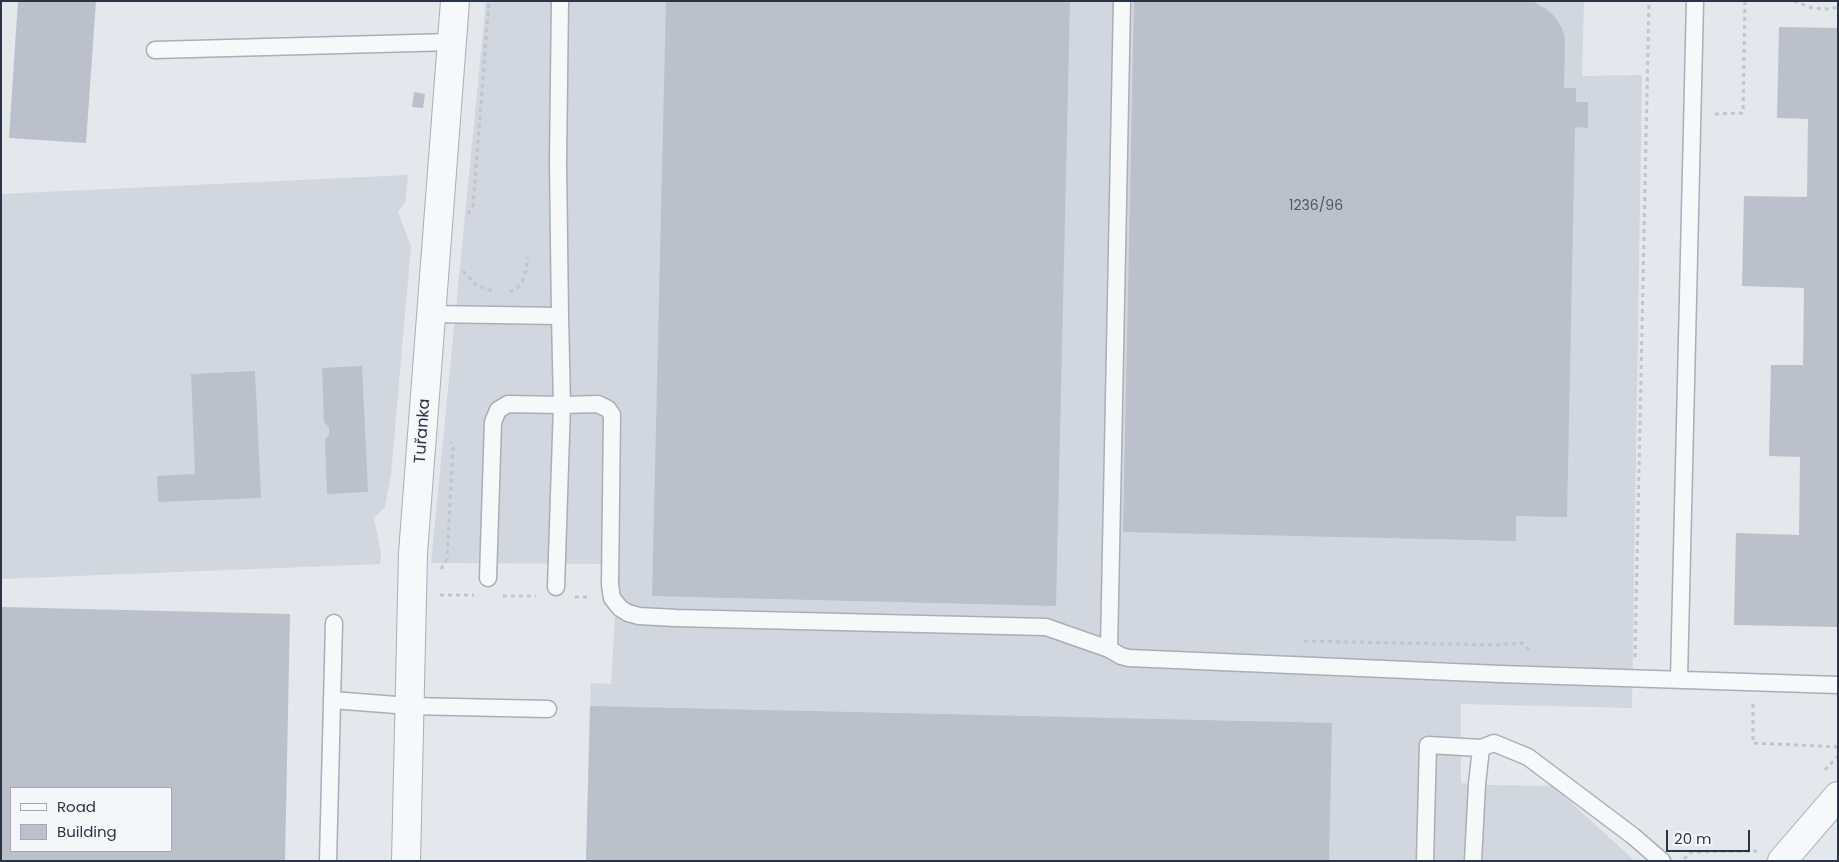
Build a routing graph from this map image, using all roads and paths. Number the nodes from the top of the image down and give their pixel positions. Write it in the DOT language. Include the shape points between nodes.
graph roads {
  1 [pos="455,1"];
  2 [pos="490,1"];
  3 [pos="560,1"];
  4 [pos="1122,1"];
  5 [pos="1696,1"];
  6 [pos="1745,1"];
  7 [pos="1794,1"];
  8 [pos="1838,7"];
  9 [pos="452,42"];
  10 [pos="155,50"];
  11 [pos="1692,115"];
  12 [pos="468,214"];
  13 [pos="528,257"];
  14 [pos="461,266"];
  15 [pos="496,292"];
  16 [pos="501,293"];
  17 [pos="432,314"];
  18 [pos="560,316"];
  19 [pos="562,405"];
  20 [pos="488,578"];
  21 [pos="556,587"];
  22 [pos="334,623"];
  23 [pos="1109,649"];
  24 [pos="1679,679"];
  25 [pos="1838,684"];
  26 [pos="332,700"];
  27 [pos="409,706"];
  28 [pos="548,709"];
  29 [pos="1481,748"];
  30 [pos="1838,756"];
  31 [pos="1825,770"];
  32 [pos="1838,796"];
  33 [pos="1772,853"];
  34 [pos="328,861"];
  35 [pos="406,861"];
  36 [pos="1424,861"];
  37 [pos="1474,861"];
  38 [pos="1662,861"];
  39 [pos="1682,861"];
  1 -- 9 [label="street, Tuřanka"];
  2 -- 12 [label="path" via="473,206"];
  3 -- 18 [label="lane"];
  4 -- 23 [label="lane"];
  5 -- 11 [label="lane"];
  6 -- 11 [label="path" via="1743,113"];
  7 -- 8 [label="path" via="1812,8"];
  9 -- 10 [label="lane"];
  9 -- 17 [label="street, Tuřanka"];
  11 -- 24 [label="lane"];
  13 -- 16 [label="path" via="522,282 510,292"];
  14 -- 15 [label="path" via="476,285"];
  17 -- 18 [label="lane"];
  17 -- 27 [label="street, Tuřanka" via="413,553"];
  18 -- 19 [label="lane"];
  19 -- 20 [label="lane" via="508,404 498,410 493,422"];
  19 -- 21 [label="lane"];
  19 -- 23 [label="lane" via="598,404 612,415 610,585 612,598 628,613 652,617 1046,628"];
  22 -- 26 [label="lane"];
  23 -- 24 [label="lane" via="1129,658"];
  24 -- 25 [label="lane"];
  26 -- 27 [label="lane"];
  26 -- 34 [label="lane"];
  27 -- 28 [label="lane"];
  27 -- 35 [label="street, Tuřanka"];
  29 -- 36 [label="lane" via="1428,745"];
  29 -- 37 [label="lane"];
  29 -- 38 [label="lane" via="1494,743 1528,757"];
  30 -- 31 [label="path"];
  32 -- 33 [label="street"];
  33 -- 39 [label="path" via="1691,852"];
}
